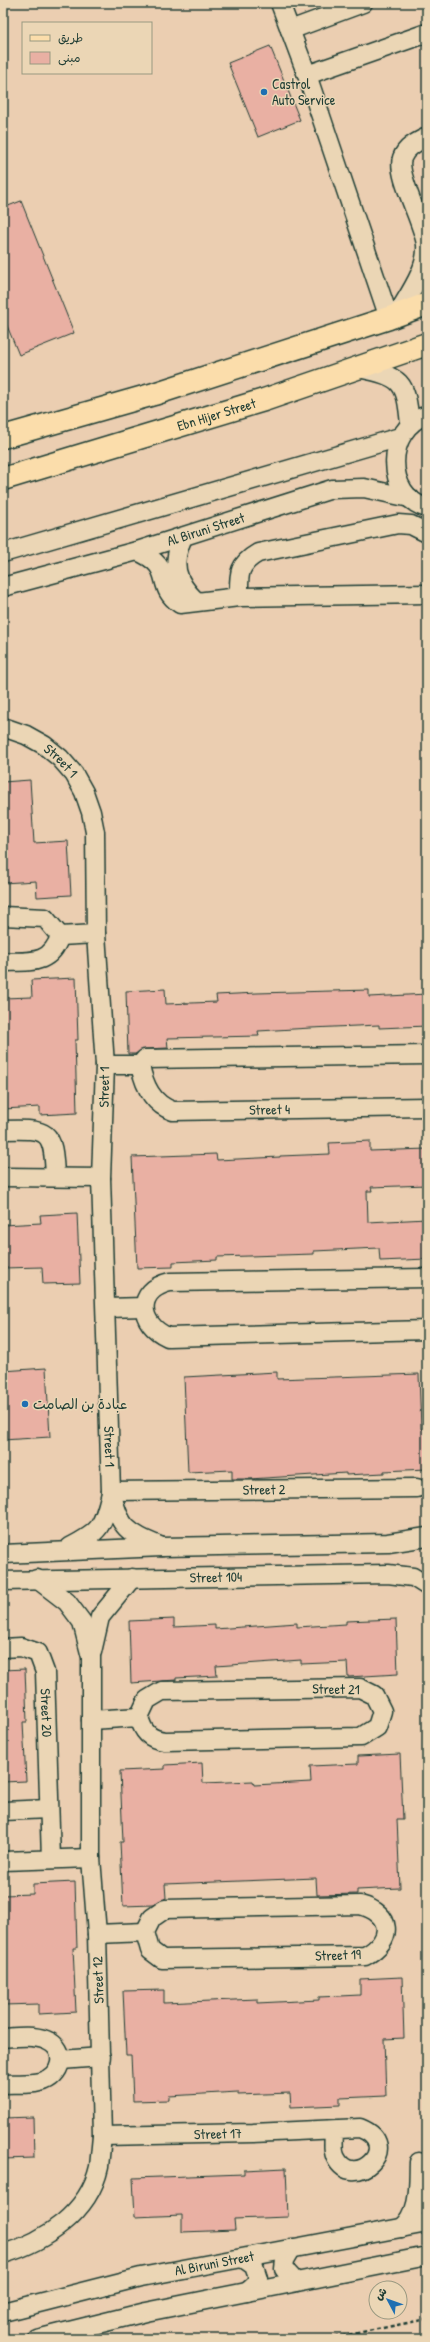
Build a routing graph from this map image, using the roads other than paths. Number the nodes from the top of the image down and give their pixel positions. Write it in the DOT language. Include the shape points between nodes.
graph roads {
  1 [pos="280,3"];
  2 [pos="363,3"];
  3 [pos="290,30"];
  4 [pos="427,33"];
  5 [pos="307,75"];
  6 [pos="427,137"];
  7 [pos="426,246"];
  8 [pos="427,304"];
  9 [pos="393,317"];
  10 [pos="427,344"];
  11 [pos="358,368"];
  12 [pos="427,415"];
  13 [pos="405,431"];
  14 [pos="3,437"];
  15 [pos="3,479"];
  16 [pos="410,498"];
  17 [pos="427,508"];
  18 [pos="427,533"];
  19 [pos="183,537"];
  20 [pos="137,551"];
  21 [pos="3,553"];
  22 [pos="3,587"];
  23 [pos="427,594"];
  24 [pos="239,597"];
  25 [pos="196,601"];
  26 [pos="3,727"];
  27 [pos="3,916"];
  28 [pos="96,934"];
  29 [pos="60,936"];
  30 [pos="3,962"];
  31 [pos="427,1056"];
  32 [pos="105,1065"];
  33 [pos="140,1065"];
  34 [pos="427,1107"];
  35 [pos="3,1130"];
  36 [pos="55,1176"];
  37 [pos="3,1177"];
  38 [pos="101,1178"];
  39 [pos="427,1278"];
  40 [pos="144,1307"];
  41 [pos="106,1308"];
  42 [pos="427,1330"];
  43 [pos="417,1488"];
  44 [pos="111,1490"];
  45 [pos="427,1537"];
  46 [pos="162,1547"];
  47 [pos="66,1549"];
  48 [pos="3,1554"];
  49 [pos="132,1578"];
  50 [pos="37,1579"];
  51 [pos="3,1581"];
  52 [pos="427,1586"];
  53 [pos="3,1648"];
  54 [pos="90,1657"];
  55 [pos="139,1717"];
  56 [pos="91,1720"];
  57 [pos="49,1809"];
  58 [pos="3,1811"];
  59 [pos="91,1858"];
  60 [pos="51,1859"];
  61 [pos="3,1860"];
  62 [pos="145,1932"];
  63 [pos="97,1934"];
  64 [pos="3,2038"];
  65 [pos="101,2057"];
  66 [pos="61,2060"];
  67 [pos="3,2084"];
  68 [pos="334,2130"];
  69 [pos="102,2136"];
  70 [pos="427,2193"];
  71 [pos="427,2223"];
  72 [pos="402,2228"];
  73 [pos="292,2248"];
  74 [pos="3,2254"];
  75 [pos="427,2256"];
  76 [pos="244,2258"];
  77 [pos="296,2282"];
  78 [pos="247,2292"];
  79 [pos="3,2312"];
  80 [pos="37,2339"];
  1 -- 3 [label="street"];
  2 -- 3 [label="street"];
  3 -- 5 [label="street"];
  4 -- 5 [label="street"];
  5 -- 9 [label="street"];
  6 -- 7 [label="street" via="407,150 402,159 402,172"];
  7 -- 9 [label="street" via="424,263"];
  8 -- 9 [label="main road"];
  9 -- 14 [label="main road" via="154,394"];
  10 -- 11 [label="main road, Ebn Hijer Street"];
  11 -- 13 [label="street" via="384,374 398,382 407,395"];
  11 -- 15 [label="main road, Ebn Hijer Street" via="264,400"];
  12 -- 13 [label="street"];
  13 -- 16 [label="street" via="395,453 395,469 400,485"];
  13 -- 21 [label="street"];
  16 -- 17 [label="street"];
  16 -- 19 [label="street, Al Biruni Street" via="364,488 332,489"];
  18 -- 24 [label="street" via="411,524 398,524 258,553 246,560 239,574"];
  19 -- 20 [label="street, Al Biruni Street"];
  19 -- 25 [label="street" via="177,550 176,564 182,586"];
  20 -- 22 [label="street, Al Biruni Street"];
  20 -- 25 [label="street" via="158,562 163,571 167,592 172,598 180,604"];
  23 -- 24 [label="street"];
  24 -- 25 [label="street"];
  26 -- 28 [label="street, Street 1" via="26,734 44,745 74,774 84,792 95,832"];
  27 -- 29 [label="street" via="45,918"];
  28 -- 29 [label="street"];
  28 -- 32 [label="street, Street 1"];
  29 -- 30 [label="street" via="52,951 40,961"];
  31 -- 33 [label="street" via="145,1059"];
  32 -- 33 [label="street"];
  32 -- 38 [label="street, Street 1"];
  33 -- 34 [label="street, Street 4" via="147,1091 158,1104 173,1111"];
  35 -- 36 [label="street" via="30,1130 44,1134 53,1147"];
  36 -- 37 [label="street"];
  36 -- 38 [label="street"];
  38 -- 41 [label="street, Street 1"];
  39 -- 40 [label="street" via="170,1282 161,1284 150,1293"];
  40 -- 41 [label="street"];
  40 -- 42 [label="street" via="147,1321 168,1337"];
  41 -- 44 [label="street, Street 1"];
  43 -- 44 [label="street, Street 2"];
  44 -- 46 [label="street, Street 1" via="117,1516 131,1534"];
  44 -- 47 [label="street, Street 1" via="105,1517 94,1534"];
  45 -- 46 [label="street" via="388,1543"];
  46 -- 47 [label="street"];
  47 -- 48 [label="street"];
  49 -- 50 [label="street, Street 104"];
  49 -- 52 [label="street, Street 104" via="388,1574 413,1577"];
  49 -- 54 [label="street, Street 12" via="100,1617"];
  50 -- 51 [label="street, Street 104"];
  50 -- 54 [label="street, Street 12" via="67,1602 82,1622"];
  53 -- 57 [label="street, Street 20" via="31,1649 38,1653 42,1660 45,1672"];
  54 -- 56 [label="street, Street 12"];
  55 -- 55 [label="street, Street 21" via="143,1730 155,1740 165,1741 361,1737 377,1727 382,1711 374,1695 360,1688 162,1691 147,1700"];
  55 -- 56 [label="street"];
  56 -- 59 [label="street, Street 12"];
  57 -- 58 [label="street"];
  57 -- 60 [label="street, Street 20"];
  59 -- 60 [label="street"];
  59 -- 63 [label="street, Street 12"];
  60 -- 61 [label="street"];
  62 -- 62 [label="street, Street 19" via="150,1950 162,1959 365,1956 382,1944 386,1936 382,1916 369,1907 360,1905 165,1909 152,1918"];
  62 -- 63 [label="street"];
  63 -- 65 [label="street, Street 12"];
  64 -- 66 [label="street" via="37,2037 48,2041 59,2050"];
  65 -- 66 [label="street"];
  65 -- 69 [label="street, Street 12"];
  66 -- 67 [label="street" via="56,2072 46,2080"];
  68 -- 69 [label="street, Street 17"];
  69 -- 74 [label="street, Street 12" via="98,2168 87,2194 69,2218 45,2237"];
  70 -- 72 [label="street" via="419,2162 417,2204 411,2220"];
  71 -- 72 [label="street, Al Biruni Street"];
  72 -- 73 [label="street, Al Biruni Street"];
  73 -- 76 [label="street, Al Biruni Street"];
  73 -- 77 [label="street" via="285,2260 284,2269"];
  75 -- 77 [label="street"];
  76 -- 78 [label="street" via="254,2266 258,2278"];
  76 -- 79 [label="street, Al Biruni Street" via="141,2277"];
  77 -- 78 [label="street"];
  78 -- 80 [label="street" via="146,2312"];
}
